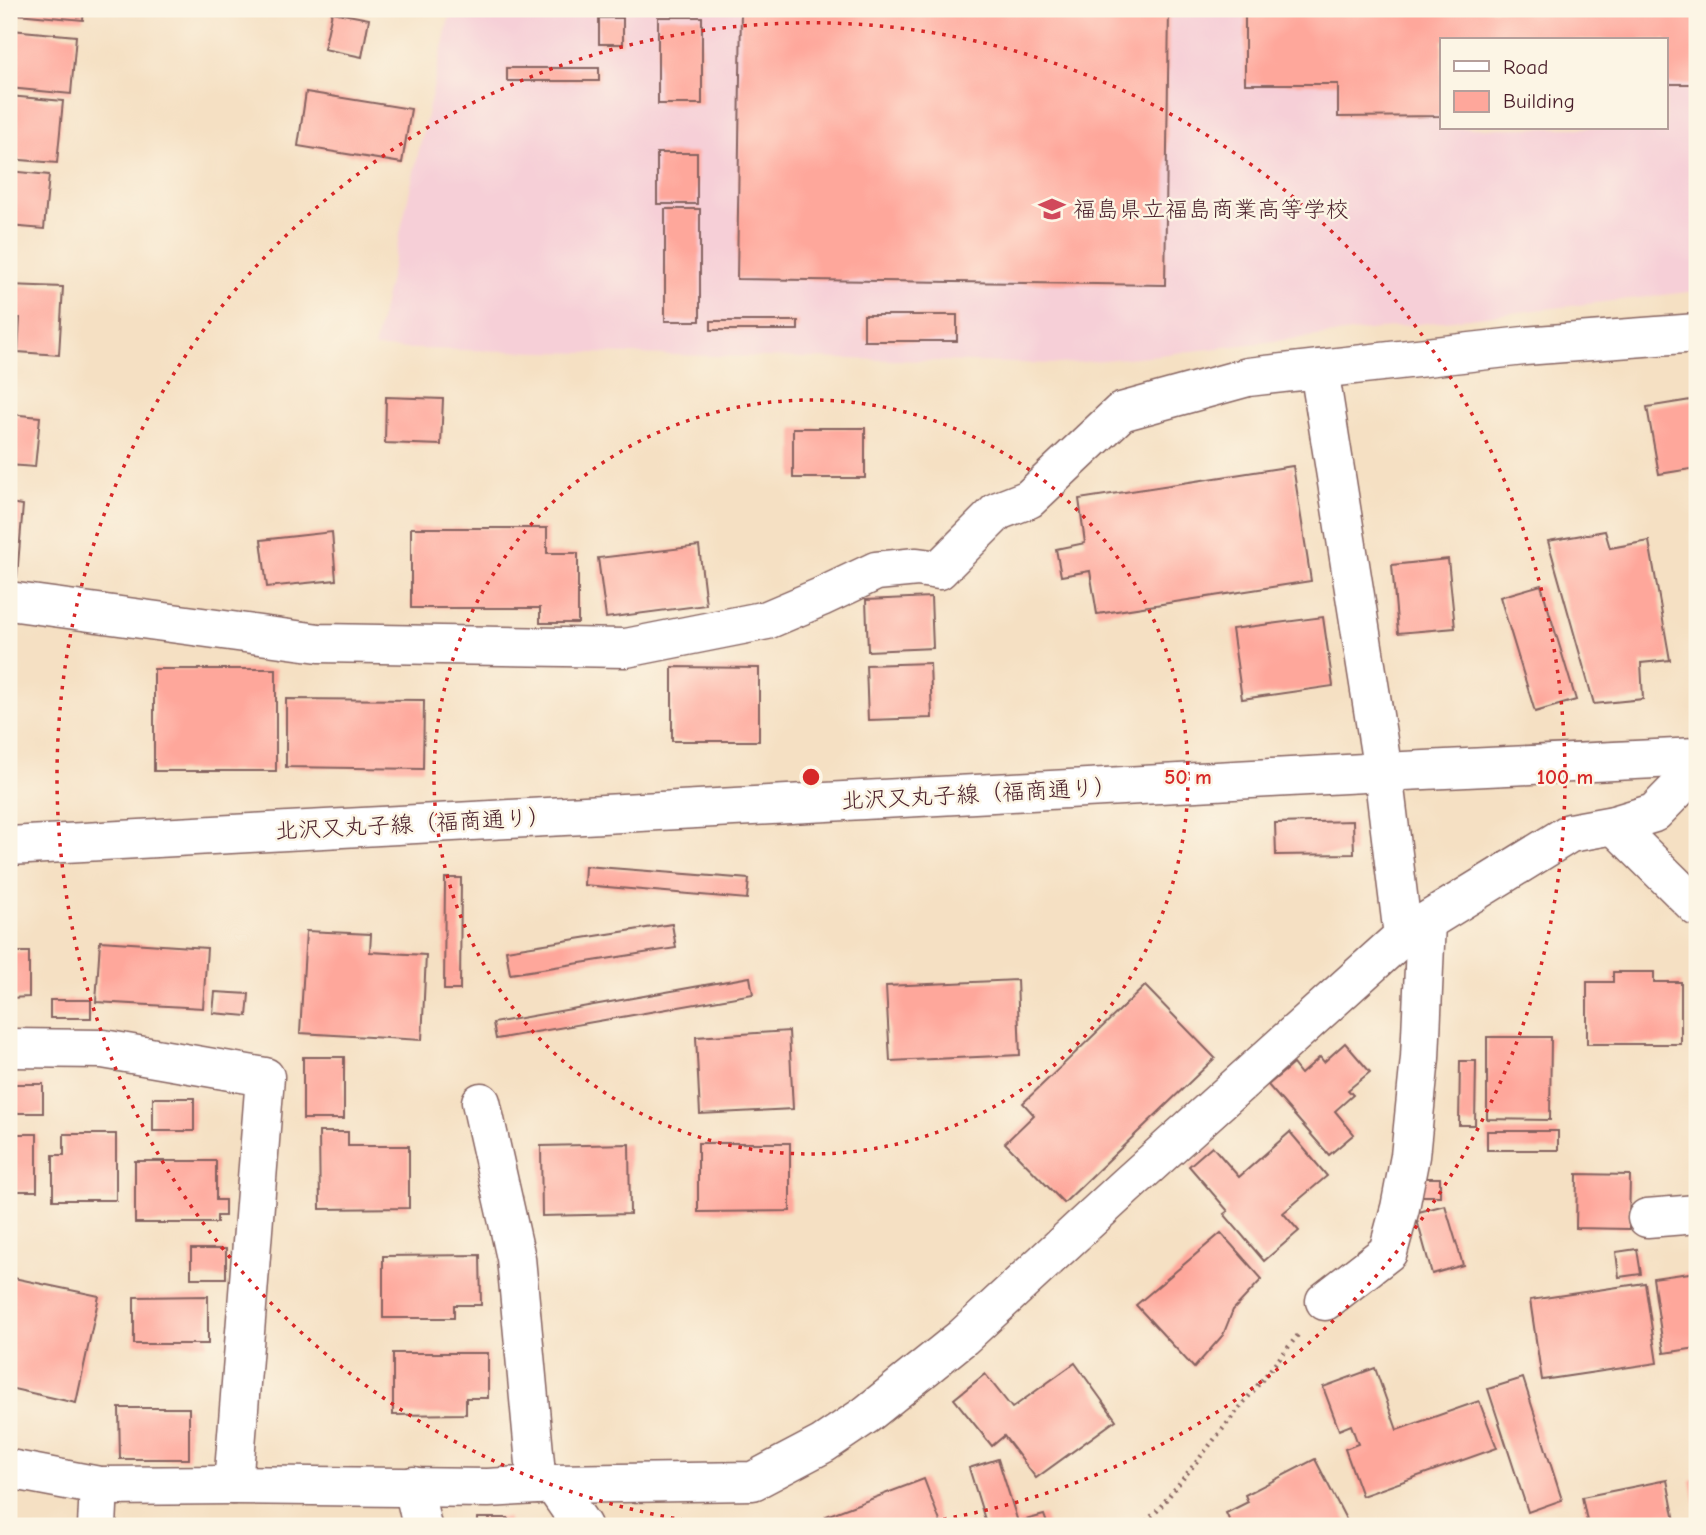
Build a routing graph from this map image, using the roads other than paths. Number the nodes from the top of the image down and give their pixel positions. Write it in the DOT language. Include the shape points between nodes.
graph roads {
  1 [pos="1697,333"];
  2 [pos="1319,369"];
  3 [pos="9,601"];
  4 [pos="1697,757"];
  5 [pos="1697,769"];
  6 [pos="1383,772"];
  7 [pos="1614,825"];
  8 [pos="9,846"];
  9 [pos="1697,907"];
  10 [pos="1414,929"];
  11 [pos="9,1048"];
  12 [pos="481,1102"];
  13 [pos="1697,1214"];
  14 [pos="1647,1218"];
  15 [pos="1325,1301"];
  16 [pos="9,1469"];
  17 [pos="545,1484"];
  18 [pos="233,1485"];
  19 [pos="99,1486"];
  20 [pos="413,1486"];
  21 [pos="97,1526"];
  22 [pos="422,1526"];
  23 [pos="582,1526"];
  1 -- 2 [label="street" via="1524,345"];
  2 -- 3 [label="street" via="1248,377 1121,412 1029,499 999,511 939,570 876,571 767,620 626,649 319,643"];
  2 -- 6 [label="street"];
  4 -- 6 [label="street, 北沢又丸子線（福商通り）"];
  5 -- 7 [label="street" via="1654,813"];
  6 -- 8 [label="street, 北沢又丸子線（福商通り）"];
  6 -- 10 [label="street"];
  7 -- 9 [label="street"];
  7 -- 10 [label="street" via="1570,833"];
  10 -- 15 [label="street" via="1420,1058 1400,1208 1388,1252"];
  10 -- 17 [label="street" via="963,1337 823,1444 753,1481"];
  11 -- 18 [label="street" via="103,1048 265,1077"];
  12 -- 17 [label="street" via="516,1258"];
  13 -- 14 [label="street"];
  16 -- 19 [label="street"];
  17 -- 20 [label="street"];
  17 -- 23 [label="street"];
  18 -- 19 [label="street"];
  18 -- 20 [label="street"];
  19 -- 21 [label="street"];
  20 -- 22 [label="street"];
}
